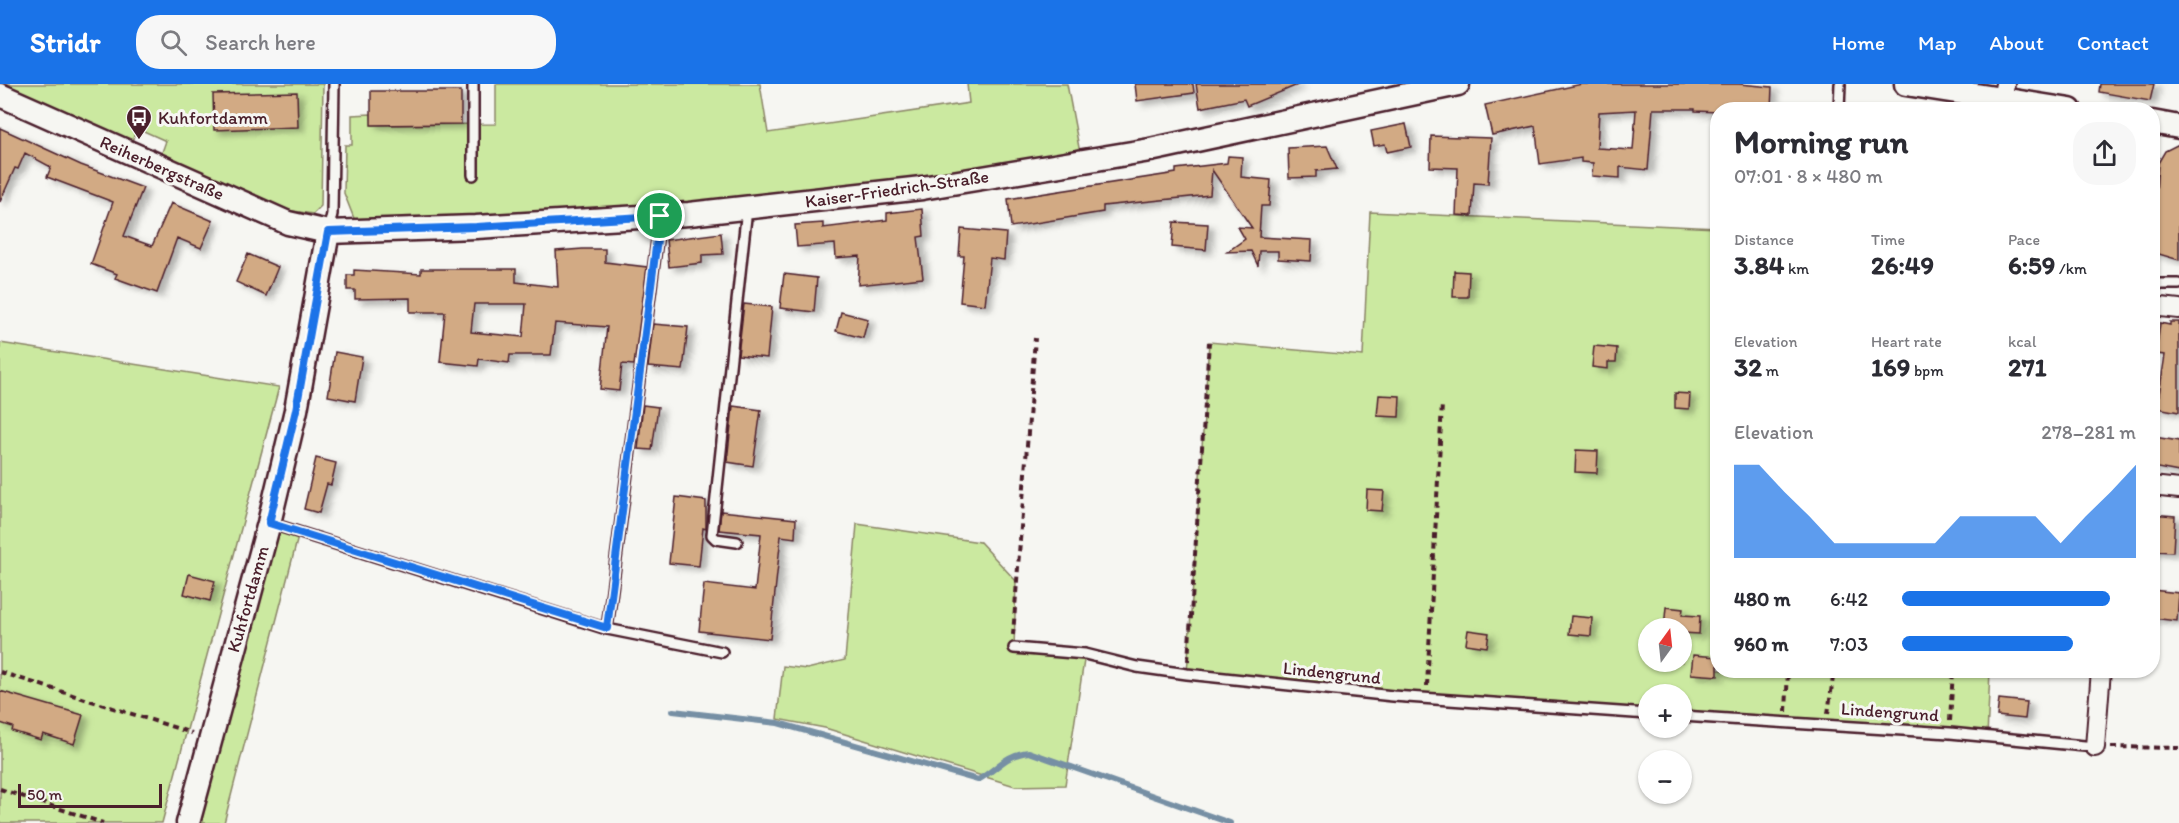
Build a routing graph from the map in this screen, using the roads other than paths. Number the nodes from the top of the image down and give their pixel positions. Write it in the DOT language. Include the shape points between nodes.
graph roads {
  1 [pos="334,84"];
  2 [pos="473,84"];
  3 [pos="1458,84"];
  4 [pos="1840,84"];
  5 [pos="1905,84"];
  6 [pos="1977,90"];
  7 [pos="2004,92"];
  8 [pos="0,95"];
  9 [pos="1839,102"];
  10 [pos="2041,102"];
  11 [pos="2160,124"];
  12 [pos="2179,127"];
  13 [pos="473,175"];
  14 [pos="747,208"];
  15 [pos="660,216"];
  16 [pos="328,232"];
  17 [pos="2160,284"];
  18 [pos="2179,284"];
  19 [pos="2160,307"];
  20 [pos="2179,309"];
  21 [pos="2160,487"];
  22 [pos="2179,489"];
  23 [pos="269,523"];
  24 [pos="737,542"];
  25 [pos="607,628"];
  26 [pos="1014,648"];
  27 [pos="722,652"];
  28 [pos="2100,678"];
  29 [pos="1638,713"];
  30 [pos="1692,717"];
  31 [pos="2095,747"];
  32 [pos="188,823"];
  1 -- 16 [label="lane" via="332,214"];
  2 -- 13 [label="lane"];
  3 -- 14 [label="street, Kaiser-Friedrich-Straße" via="1150,150 922,188"];
  4 -- 9 [label="lane"];
  5 -- 6 [label="street"];
  6 -- 7 [label="street"];
  7 -- 10 [label="street"];
  8 -- 16 [label="street, Reiherbergstraße" via="288,223"];
  11 -- 12 [label="street"];
  14 -- 15 [label="street, Kaiser-Friedrich-Straße"];
  14 -- 24 [label="lane" via="712,535"];
  15 -- 16 [label="street, Kaiser-Friedrich-Straße"];
  15 -- 25 [label="lane"];
  16 -- 23 [label="street, Kuhfortdamm" via="296,410"];
  17 -- 18 [label="lane"];
  19 -- 20 [label="street"];
  21 -- 22 [label="street"];
  23 -- 25 [label="lane"];
  23 -- 32 [label="street, Kuhfortdamm"];
  25 -- 27 [label="lane"];
  26 -- 29 [label="lane, Lindengrund" via="1085,654 1187,674 1427,699"];
  28 -- 31 [label="street"];
  30 -- 31 [label="lane, Lindengrund" via="1950,733"];
}
